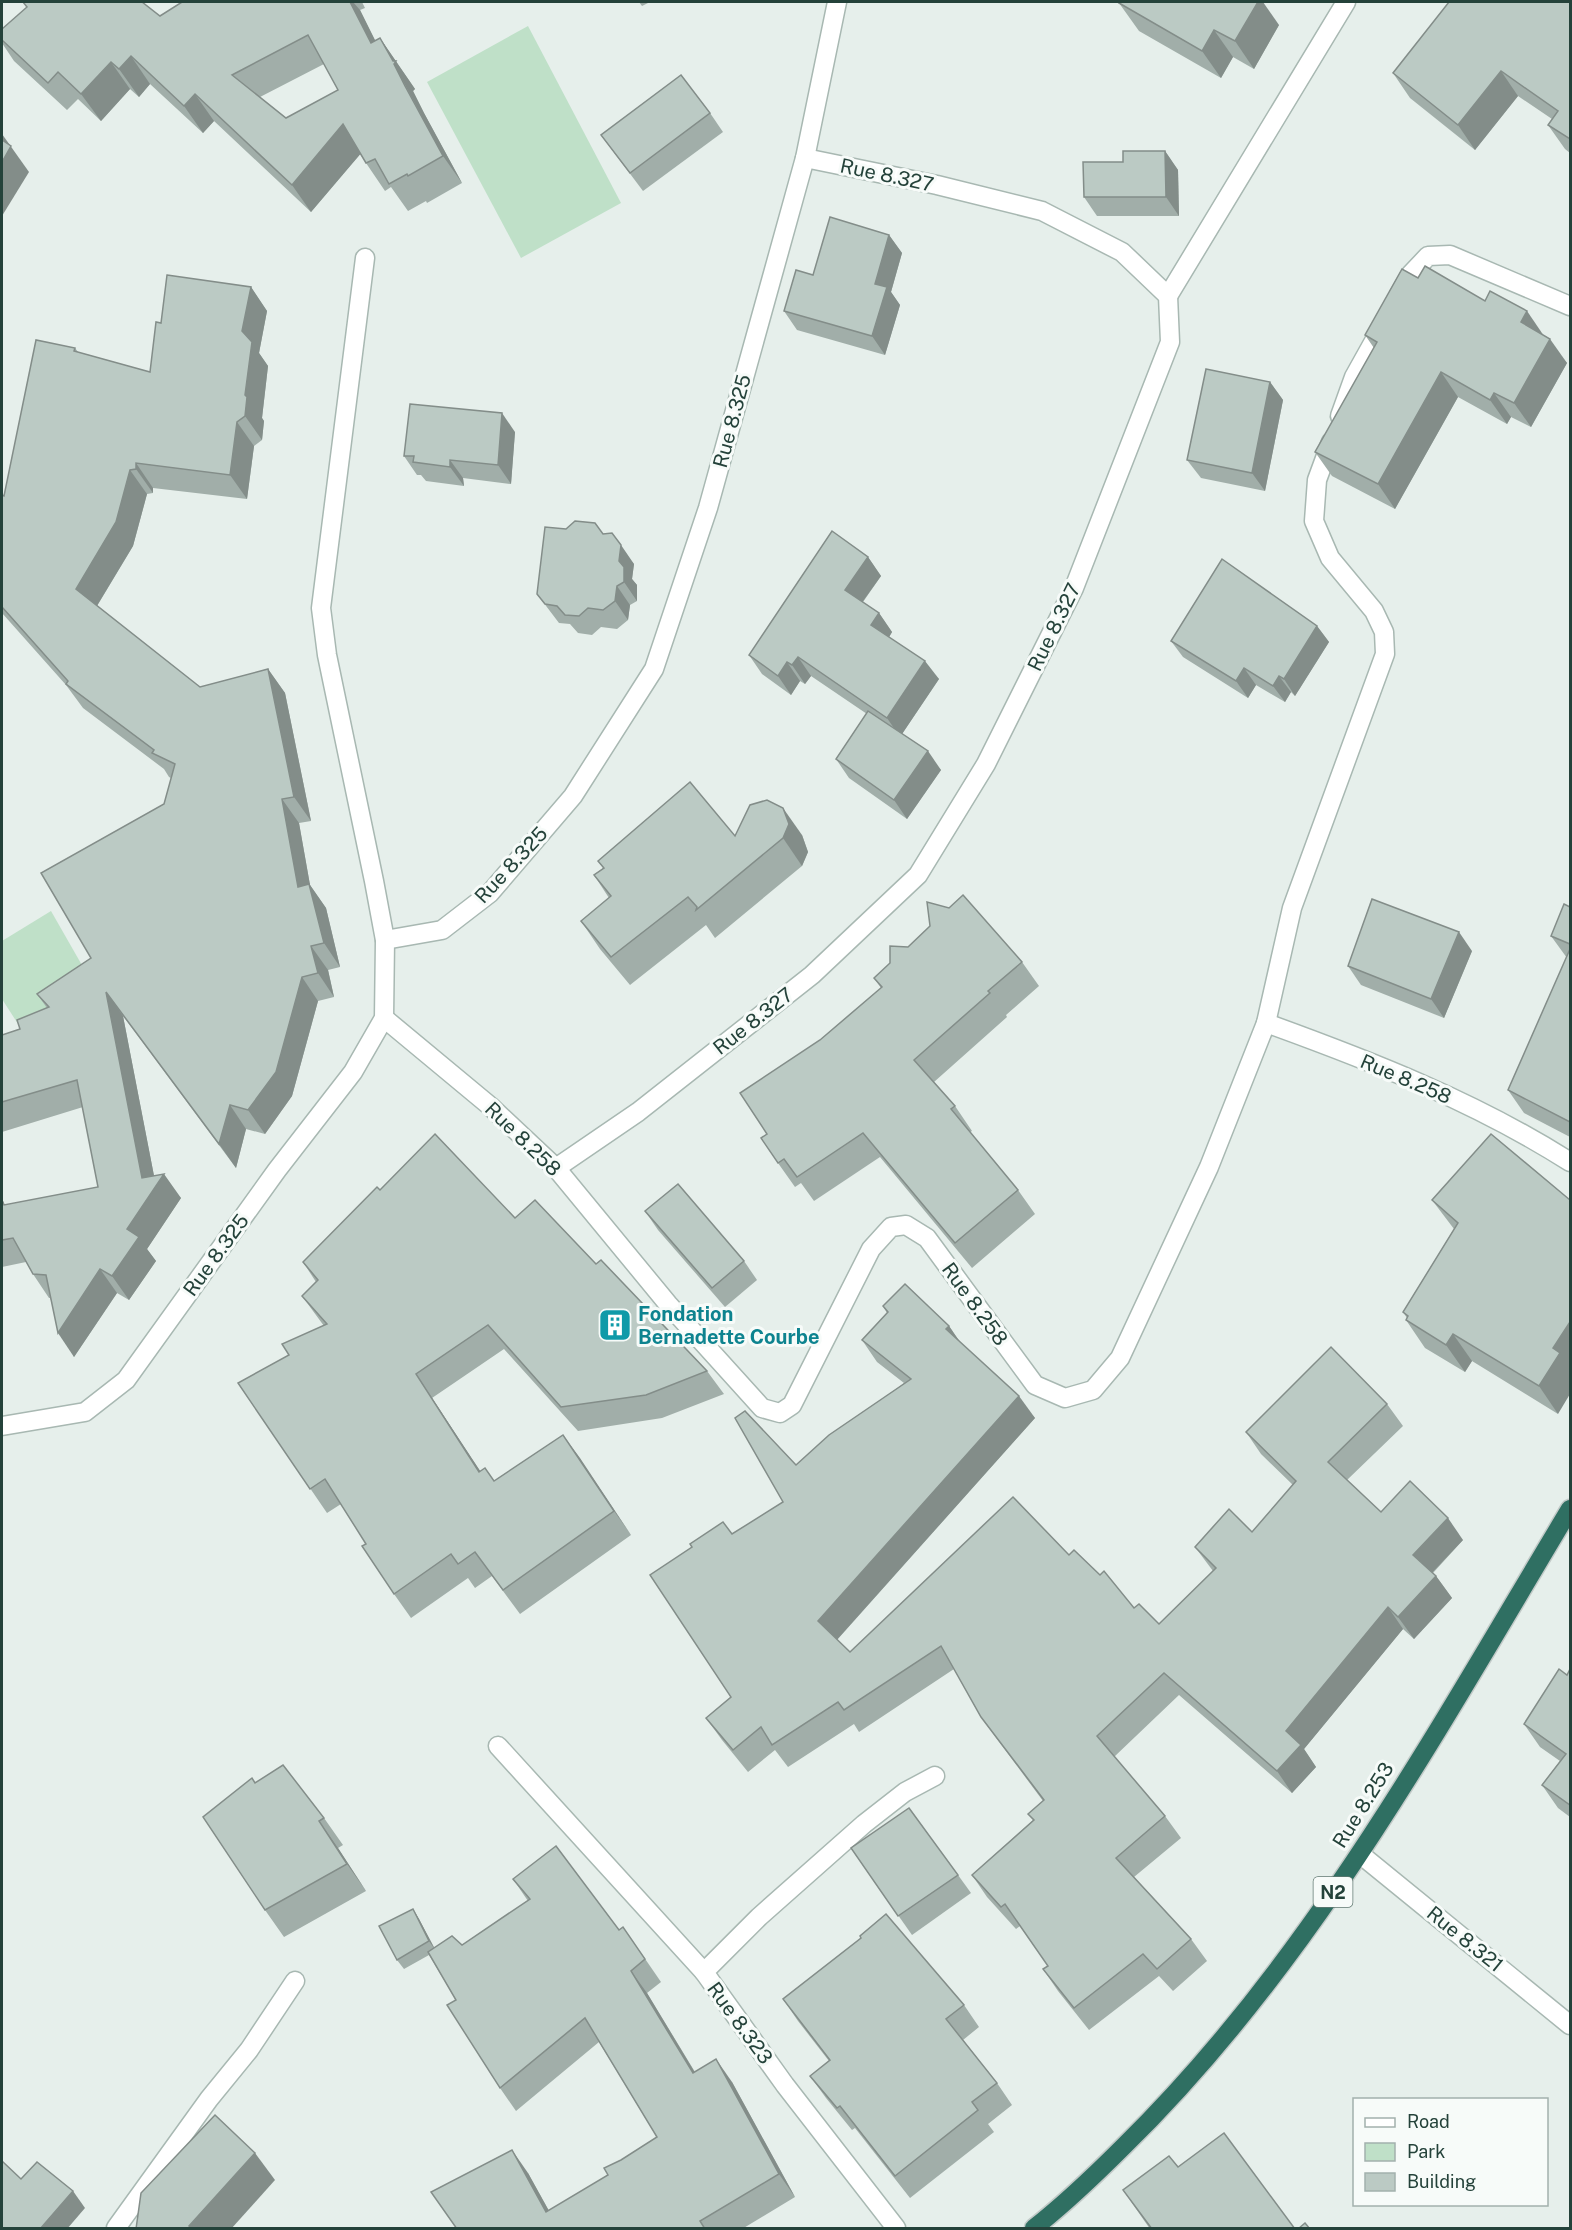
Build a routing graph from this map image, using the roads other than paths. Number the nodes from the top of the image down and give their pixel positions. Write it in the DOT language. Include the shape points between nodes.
graph roads {
  1 [pos="837,2"];
  2 [pos="1346,2"];
  3 [pos="805,158"];
  4 [pos="365,258"];
  5 [pos="1168,296"];
  6 [pos="1570,306"];
  7 [pos="385,940"];
  8 [pos="384,1018"];
  9 [pos="1266,1023"];
  10 [pos="1570,1162"];
  11 [pos="556,1168"];
  12 [pos="2,1426"];
  13 [pos="1570,1509"];
  14 [pos="498,1746"];
  15 [pos="935,1776"];
  16 [pos="1360,1854"];
  17 [pos="704,1972"];
  18 [pos="295,1981"];
  19 [pos="1570,2025"];
  20 [pos="116,2229"];
  21 [pos="896,2229"];
  22 [pos="1034,2229"];
  1 -- 3 [label="street, Rue 8.325"];
  2 -- 5 [label="street"];
  3 -- 5 [label="street, Rue 8.327" via="1042,211 1122,252"];
  3 -- 7 [label="street, Rue 8.325" via="708,508 654,669 573,796 490,893 442,930"];
  4 -- 7 [label="street" via="321,608 327,655"];
  5 -- 11 [label="street, Rue 8.327" via="1170,342 1074,588 986,764 918,875 812,975 638,1112"];
  6 -- 9 [label="street" via="1450,255 1428,256 1411,274 1354,376 1317,480 1314,521 1330,558 1374,611 1384,632 1384,654 1292,908"];
  7 -- 8 [label="street, Rue 8.325"];
  8 -- 11 [label="street, Rue 8.258" via="490,1106"];
  8 -- 12 [label="street, Rue 8.325" via="353,1072 126,1380 85,1412"];
  9 -- 10 [label="street, Rue 8.258" via="1422,1084 1530,1136"];
  9 -- 11 [label="street, Rue 8.258" via="1209,1167 1120,1358 1093,1390 1065,1398 1035,1385 927,1238 906,1225 891,1227 871,1249 792,1406 780,1413 762,1408 668,1304"];
  13 -- 16 [label="highway, Rue 8.253 / N2"];
  14 -- 17 [label="street"];
  15 -- 17 [label="street, Rue 8.323" via="904,1792 864,1824 759,1917"];
  16 -- 19 [label="street, Rue 8.321"];
  16 -- 22 [label="highway, Rue 8.253 / N2" via="1248,2010 1163,2108"];
  17 -- 21 [label="street, Rue 8.323"];
  18 -- 20 [label="street" via="249,2050"];
}
